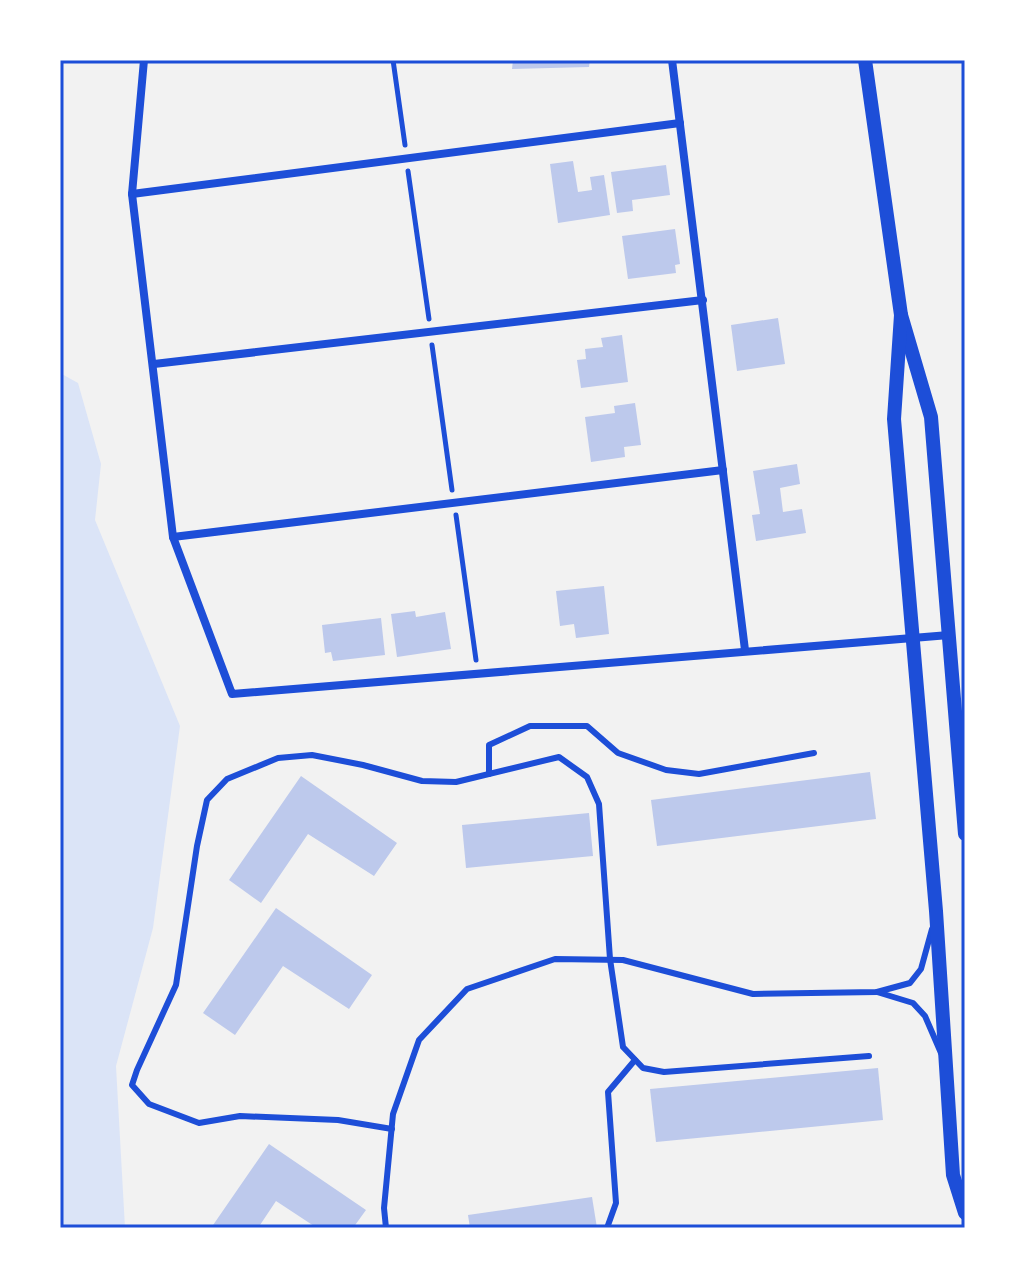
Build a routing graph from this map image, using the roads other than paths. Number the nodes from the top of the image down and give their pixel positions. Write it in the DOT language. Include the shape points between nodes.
graph roads {
  1 [pos="144,60"];
  2 [pos="672,60"];
  3 [pos="865,60"];
  4 [pos="680,123"];
  5 [pos="132,194"];
  6 [pos="703,300"];
  7 [pos="901,315"];
  8 [pos="154,364"];
  9 [pos="723,470"];
  10 [pos="173,537"];
  11 [pos="949,635"];
  12 [pos="914,639"];
  13 [pos="745,650"];
  14 [pos="814,753"];
  15 [pos="489,774"];
  16 [pos="965,827"];
  17 [pos="965,834"];
  18 [pos="936,911"];
  19 [pos="610,959"];
  20 [pos="877,992"];
  21 [pos="869,1056"];
  22 [pos="635,1060"];
  23 [pos="947,1068"];
  24 [pos="392,1129"];
  25 [pos="965,1213"];
  26 [pos="386,1228"];
  27 [pos="607,1228"];
  1 -- 5 [label="street"];
  2 -- 4 [label="street"];
  3 -- 7 [label="street"];
  4 -- 5 [label="street"];
  4 -- 6 [label="street"];
  5 -- 8 [label="street"];
  6 -- 8 [label="street"];
  6 -- 9 [label="street"];
  7 -- 11 [label="street" via="931,417"];
  7 -- 12 [label="street" via="894,419"];
  8 -- 10 [label="street"];
  9 -- 10 [label="street"];
  9 -- 13 [label="street"];
  10 -- 13 [label="street" via="232,694"];
  11 -- 12 [label="street"];
  11 -- 16 [label="street"];
  12 -- 13 [label="street"];
  12 -- 18 [label="street"];
  14 -- 15 [label="lane" via="699,774 666,770 618,753 587,726 530,726 489,745"];
  15 -- 19 [label="lane" via="559,757 587,777 599,804"];
  15 -- 24 [label="lane" via="456,782 422,781 312,755 278,758 227,779 207,800 176,985 132,1085 149,1104 199,1123 240,1116 338,1120"];
  16 -- 17 [label="street"];
  18 -- 20 [label="lane" via="921,969 910,983"];
  18 -- 23 [label="street"];
  19 -- 20 [label="lane" via="753,994"];
  19 -- 22 [label="lane" via="623,1047"];
  19 -- 24 [label="lane" via="555,959 467,989 419,1040"];
  20 -- 23 [label="lane" via="919,1009"];
  21 -- 22 [label="lane" via="664,1072 643,1068"];
  22 -- 27 [label="lane" via="608,1092 616,1203"];
  23 -- 25 [label="street" via="953,1175"];
  24 -- 26 [label="lane"];
}
